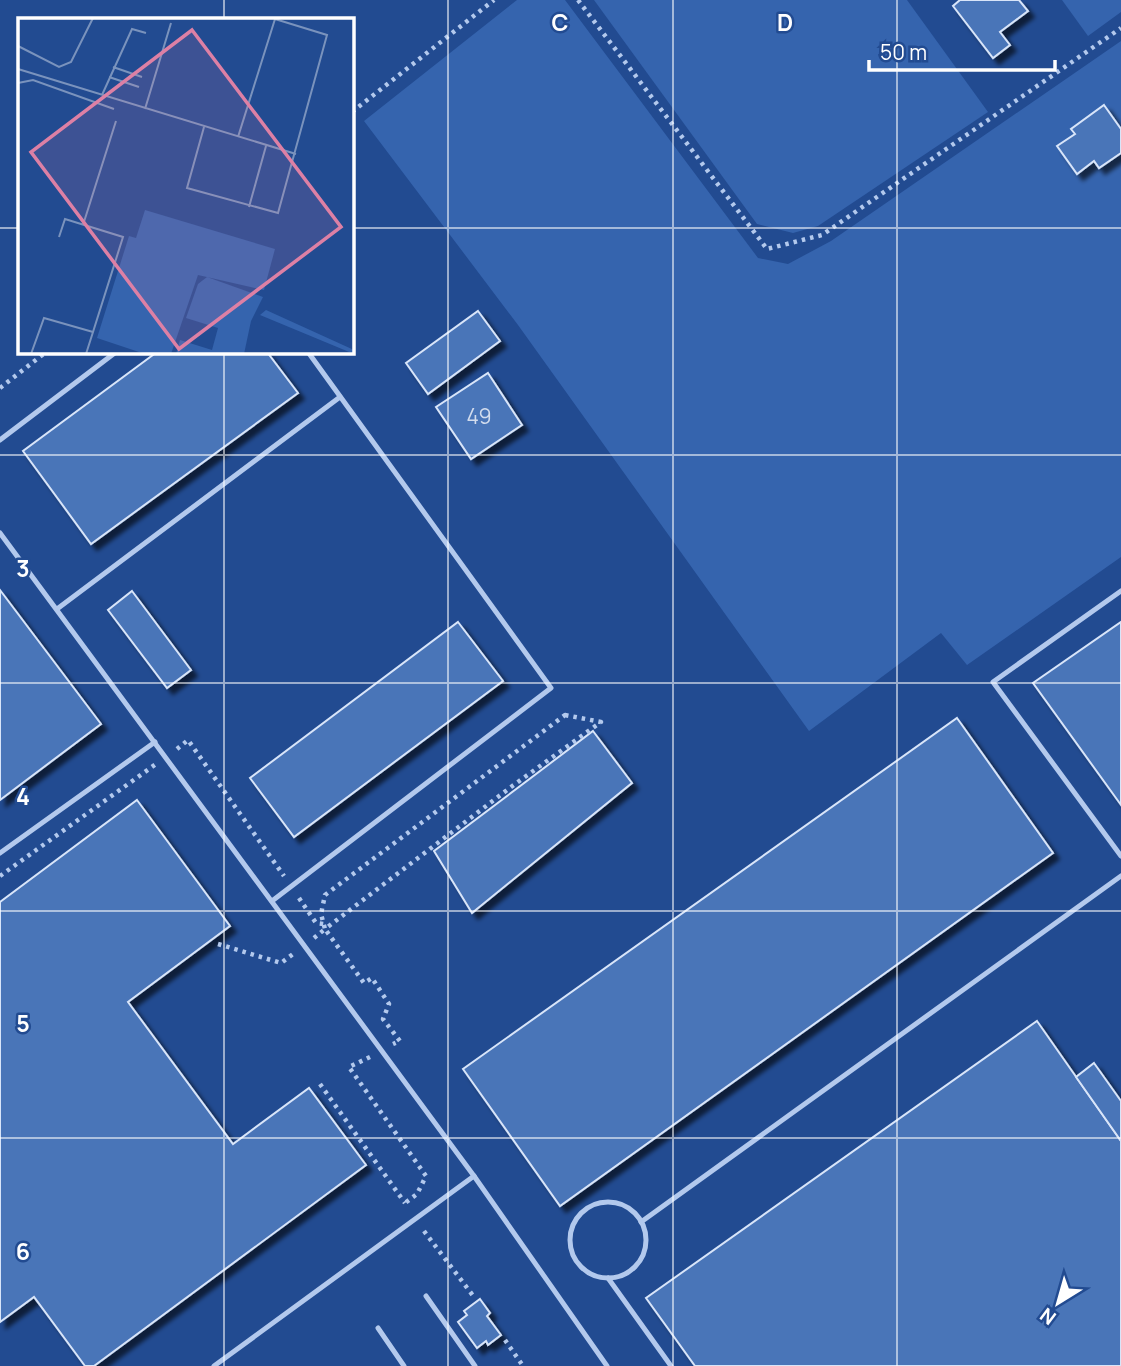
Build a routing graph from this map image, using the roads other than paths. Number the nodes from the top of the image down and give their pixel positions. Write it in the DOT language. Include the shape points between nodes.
graph roads {
  1 [pos="114,354"];
  2 [pos="309,354"];
  3 [pos="340,397"];
  4 [pos="0,440"];
  5 [pos="0,533"];
  6 [pos="1121,592"];
  7 [pos="57,609"];
  8 [pos="155,742"];
  9 [pos="0,853"];
  10 [pos="1121,856"];
  11 [pos="1121,876"];
  12 [pos="272,901"];
  13 [pos="474,1176"];
  14 [pos="641,1222"];
  15 [pos="608,1278"];
  16 [pos="426,1296"];
  17 [pos="378,1328"];
  18 [pos="214,1366"];
  19 [pos="404,1366"];
  20 [pos="475,1366"];
  21 [pos="607,1366"];
  22 [pos="671,1366"];
  1 -- 4 [label="lane"];
  2 -- 3 [label="lane"];
  3 -- 7 [label="lane"];
  3 -- 12 [label="lane" via="551,688"];
  5 -- 7 [label="lane"];
  6 -- 10 [label="lane" via="993,682"];
  7 -- 8 [label="lane"];
  8 -- 9 [label="lane"];
  8 -- 12 [label="lane"];
  11 -- 14 [label="lane"];
  12 -- 13 [label="lane"];
  13 -- 18 [label="lane"];
  13 -- 21 [label="lane"];
  14 -- 15 [label="lane" via="645,1247 640,1260 632,1270"];
  14 -- 15 [label="lane" via="633,1212 610,1203 587,1209 572,1227 571,1251 576,1261 595,1276"];
  15 -- 22 [label="lane"];
  16 -- 20 [label="lane"];
  17 -- 19 [label="lane"];
}
